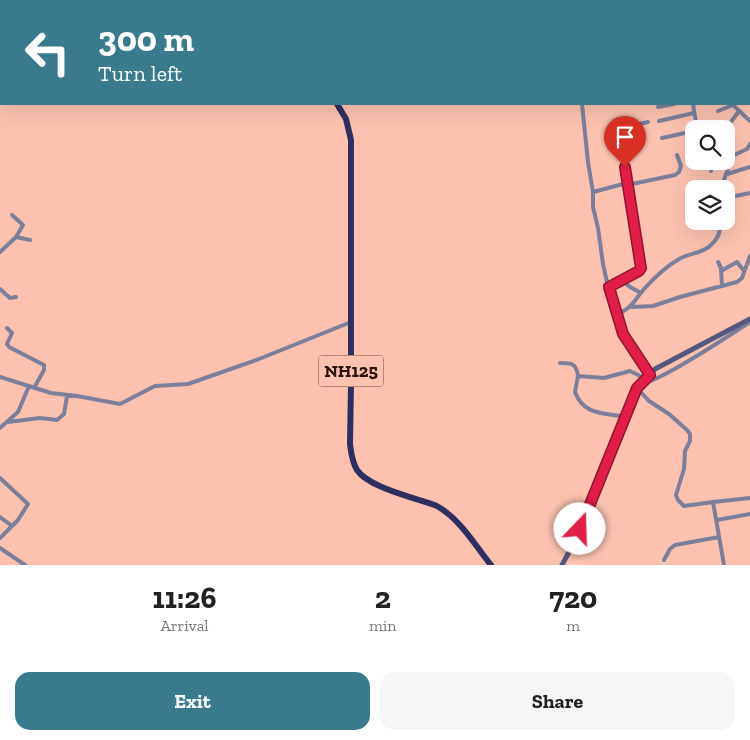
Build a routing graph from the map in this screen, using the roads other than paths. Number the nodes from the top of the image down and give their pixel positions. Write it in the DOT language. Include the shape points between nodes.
graph roads {
  1 [pos="338,105"];
  2 [pos="582,105"];
  3 [pos="669,105"];
  4 [pos="693,105"];
  5 [pos="731,105"];
  6 [pos="734,105"];
  7 [pos="658,107"];
  8 [pos="718,111"];
  9 [pos="739,111"];
  10 [pos="694,113"];
  11 [pos="694,120"];
  12 [pos="732,120"];
  13 [pos="659,121"];
  14 [pos="750,121"];
  15 [pos="648,122"];
  16 [pos="685,132"];
  17 [pos="662,138"];
  18 [pos="750,144"];
  19 [pos="677,155"];
  20 [pos="735,155"];
  21 [pos="750,167"];
  22 [pos="728,170"];
  23 [pos="727,174"];
  24 [pos="725,180"];
  25 [pos="627,184"];
  26 [pos="593,192"];
  27 [pos="750,193"];
  28 [pos="735,196"];
  29 [pos="12,215"];
  30 [pos="720,230"];
  31 [pos="16,237"];
  32 [pos="30,240"];
  33 [pos="0,252"];
  34 [pos="750,256"];
  35 [pos="718,262"];
  36 [pos="721,271"];
  37 [pos="744,272"];
  38 [pos="622,280"];
  39 [pos="722,286"];
  40 [pos="609,287"];
  41 [pos="0,289"];
  42 [pos="641,294"];
  43 [pos="16,297"];
  44 [pos="632,307"];
  45 [pos="617,315"];
  46 [pos="750,320"];
  47 [pos="351,322"];
  48 [pos="7,328"];
  49 [pos="560,364"];
  50 [pos="578,376"];
  51 [pos="0,377"];
  52 [pos="646,379"];
  53 [pos="29,386"];
  54 [pos="34,388"];
  55 [pos="637,388"];
  56 [pos="67,396"];
  57 [pos="624,417"];
  58 [pos="8,422"];
  59 [pos="0,428"];
  60 [pos="0,478"];
  61 [pos="750,498"];
  62 [pos="713,502"];
  63 [pos="750,514"];
  64 [pos="0,517"];
  65 [pos="717,520"];
  66 [pos="12,526"];
  67 [pos="719,537"];
  68 [pos="0,538"];
  69 [pos="1,550"];
  70 [pos="664,560"];
  71 [pos="26,565"];
  72 [pos="491,565"];
  73 [pos="562,565"];
  74 [pos="724,565"];
  1 -- 47 [label="highway, NH125" via="346,119 351,140"];
  2 -- 26 [label="street"];
  3 -- 7 [label="street"];
  4 -- 10 [label="street"];
  5 -- 8 [label="street"];
  6 -- 9 [label="street"];
  9 -- 12 [label="street"];
  9 -- 14 [label="street"];
  10 -- 11 [label="street"];
  10 -- 13 [label="street"];
  15 -- 25 [label="street" via="622,130"];
  16 -- 17 [label="street"];
  18 -- 20 [label="street"];
  19 -- 25 [label="street" via="681,166 675,175"];
  21 -- 23 [label="street"];
  22 -- 23 [label="street"];
  23 -- 24 [label="street"];
  25 -- 26 [label="street"];
  25 -- 38 [label="street" via="641,268"];
  26 -- 40 [label="street" via="592,207"];
  27 -- 28 [label="street"];
  29 -- 31 [label="street" via="23,225"];
  30 -- 42 [label="street" via="712,244 670,265"];
  31 -- 32 [label="street"];
  31 -- 33 [label="street"];
  34 -- 37 [label="street"];
  35 -- 36 [label="street"];
  36 -- 37 [label="street" via="737,262"];
  36 -- 39 [label="street"];
  37 -- 39 [label="street" via="739,281"];
  38 -- 40 [label="street"];
  38 -- 42 [label="street"];
  39 -- 44 [label="street" via="653,306"];
  40 -- 45 [label="street"];
  41 -- 43 [label="street" via="10,298"];
  42 -- 44 [label="street"];
  44 -- 45 [label="street"];
  45 -- 52 [label="street"];
  46 -- 52 [label="main road" via="655,370"];
  46 -- 52 [label="street" via="684,364 649,383"];
  47 -- 56 [label="street" via="192,383 155,386 120,404"];
  47 -- 72 [label="highway, NH125" via="350,444 356,469 379,487 447,512 462,526"];
  48 -- 54 [label="street" via="12,333 7,344 9,347 44,365"];
  49 -- 50 [label="street" via="577,368"];
  50 -- 52 [label="street" via="604,378 630,371"];
  50 -- 57 [label="street" via="575,392 586,408 592,412"];
  51 -- 53 [label="street"];
  52 -- 55 [label="main road"];
  53 -- 54 [label="street"];
  53 -- 58 [label="street" via="18,412"];
  54 -- 56 [label="street"];
  55 -- 57 [label="main road"];
  55 -- 62 [label="street" via="690,434 676,494 678,500 684,506"];
  56 -- 58 [label="street" via="64,414 57,420 40,418"];
  57 -- 73 [label="main road" via="576,539"];
  58 -- 59 [label="street"];
  60 -- 66 [label="street" via="28,504"];
  61 -- 62 [label="street"];
  62 -- 65 [label="street"];
  63 -- 65 [label="street"];
  64 -- 66 [label="street"];
  65 -- 67 [label="street"];
  66 -- 68 [label="street"];
  67 -- 70 [label="street" via="676,545"];
  67 -- 74 [label="street"];
  69 -- 71 [label="street"];
}
